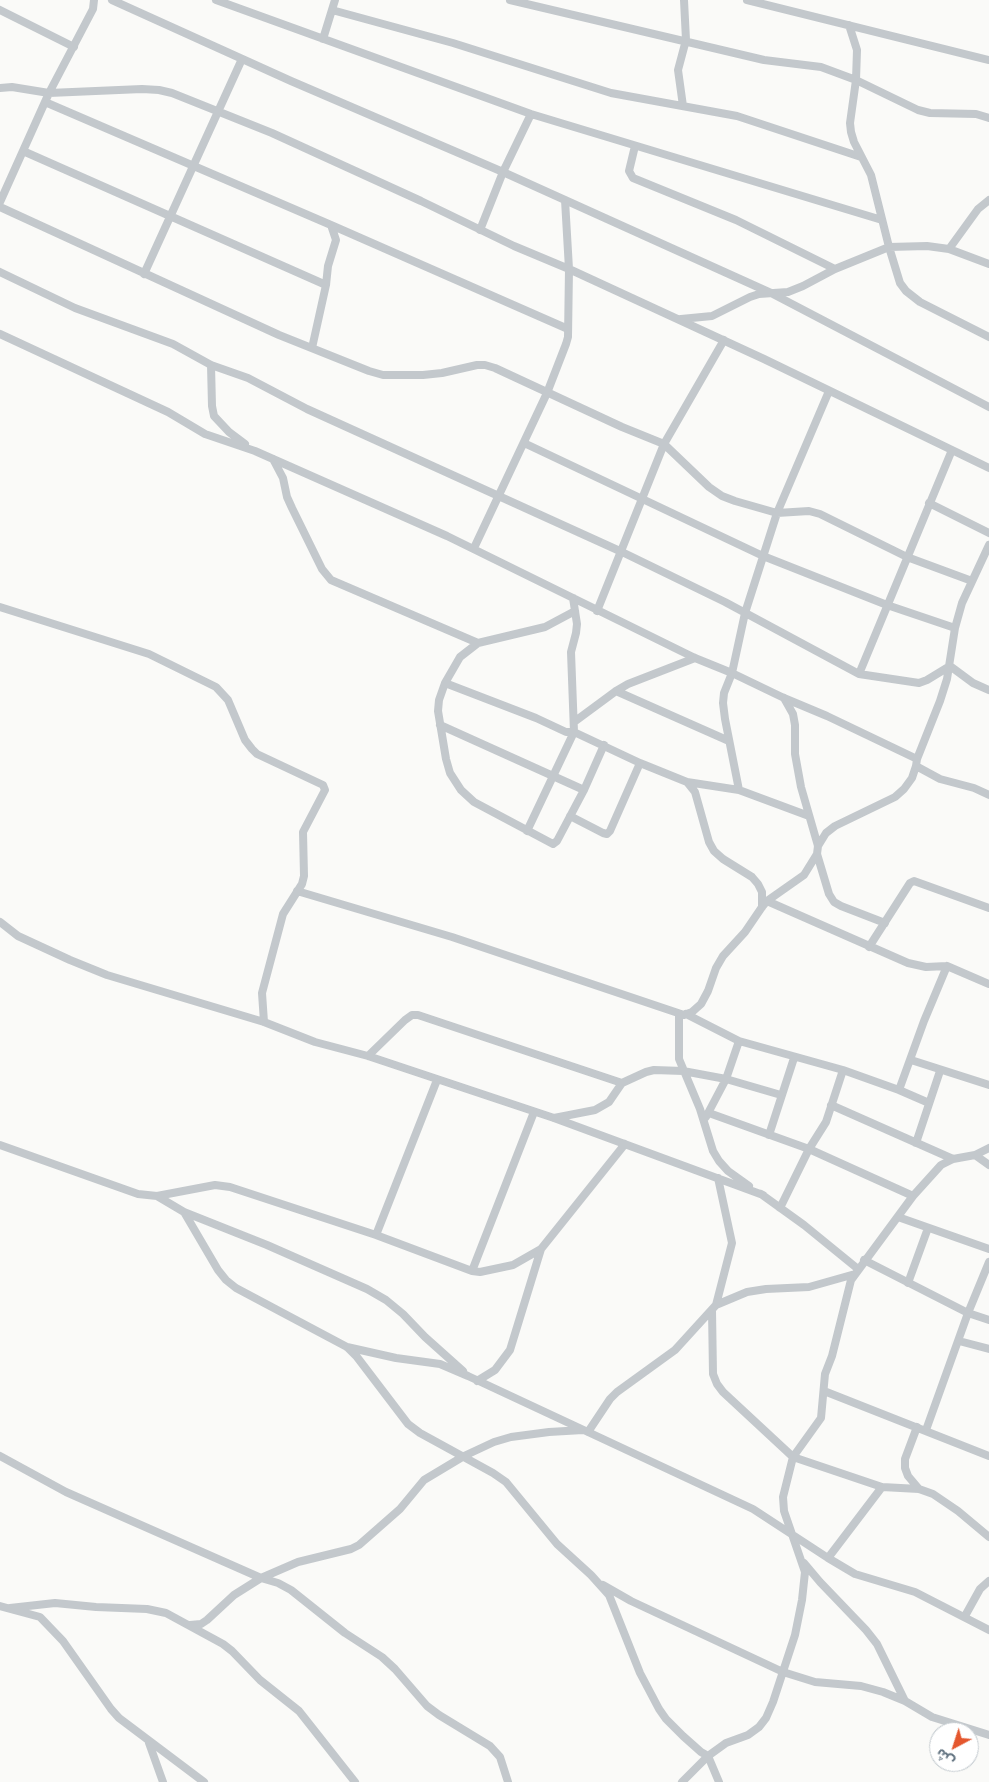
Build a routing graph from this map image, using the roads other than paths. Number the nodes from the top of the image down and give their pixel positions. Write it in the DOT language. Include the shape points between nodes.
graph roads {
  1 [pos="94,0"];
  2 [pos="112,0"];
  3 [pos="216,0"];
  4 [pos="335,0"];
  5 [pos="510,0"];
  6 [pos="684,0"];
  7 [pos="747,0"];
  8 [pos="0,10"];
  9 [pos="332,10"];
  10 [pos="850,25"];
  11 [pos="323,39"];
  12 [pos="686,40"];
  13 [pos="74,47"];
  14 [pos="242,59"];
  15 [pos="989,60"];
  16 [pos="856,80"];
  17 [pos="0,88"];
  18 [pos="49,93"];
  19 [pos="45,102"];
  20 [pos="683,106"];
  21 [pos="218,112"];
  22 [pos="531,114"];
  23 [pos="989,118"];
  24 [pos="635,146"];
  25 [pos="23,151"];
  26 [pos="861,157"];
  27 [pos="194,166"];
  28 [pos="503,172"];
  29 [pos="565,200"];
  30 [pos="989,200"];
  31 [pos="0,202"];
  32 [pos="0,207"];
  33 [pos="171,216"];
  34 [pos="882,220"];
  35 [pos="331,225"];
  36 [pos="480,230"];
  37 [pos="888,247"];
  38 [pos="949,250"];
  39 [pos="989,264"];
  40 [pos="569,269"];
  41 [pos="835,269"];
  42 [pos="0,272"];
  43 [pos="144,274"];
  44 [pos="326,285"];
  45 [pos="770,293"];
  46 [pos="679,319"];
  47 [pos="568,329"];
  48 [pos="0,334"];
  49 [pos="989,337"];
  50 [pos="724,340"];
  51 [pos="312,348"];
  52 [pos="211,365"];
  53 [pos="829,391"];
  54 [pos="547,393"];
  55 [pos="989,408"];
  56 [pos="524,443"];
  57 [pos="664,444"];
  58 [pos="952,450"];
  59 [pos="255,451"];
  60 [pos="273,459"];
  61 [pos="989,468"];
  62 [pos="499,496"];
  63 [pos="643,498"];
  64 [pos="929,503"];
  65 [pos="777,513"];
  66 [pos="989,533"];
  67 [pos="989,538"];
  68 [pos="474,548"];
  69 [pos="987,549"];
  70 [pos="622,552"];
  71 [pos="763,556"];
  72 [pos="907,557"];
  73 [pos="972,581"];
  74 [pos="574,598"];
  75 [pos="887,605"];
  76 [pos="0,607"];
  77 [pos="575,611"];
  78 [pos="597,611"];
  79 [pos="745,613"];
  80 [pos="955,628"];
  81 [pos="478,643"];
  82 [pos="695,658"];
  83 [pos="950,666"];
  84 [pos="732,673"];
  85 [pos="859,674"];
  86 [pos="445,683"];
  87 [pos="989,690"];
  88 [pos="616,691"];
  89 [pos="784,698"];
  90 [pos="574,722"];
  91 [pos="440,725"];
  92 [pos="574,732"];
  93 [pos="729,741"];
  94 [pos="604,746"];
  95 [pos="640,762"];
  96 [pos="917,762"];
  97 [pos="554,776"];
  98 [pos="687,782"];
  99 [pos="584,790"];
  100 [pos="739,790"];
  101 [pos="989,795"];
  102 [pos="570,816"];
  103 [pos="809,816"];
  104 [pos="527,831"];
  105 [pos="818,850"];
  106 [pos="297,891"];
  107 [pos="765,904"];
  108 [pos="989,908"];
  109 [pos="0,922"];
  110 [pos="885,923"];
  111 [pos="869,947"];
  112 [pos="947,966"];
  113 [pos="989,984"];
  114 [pos="683,1015"];
  115 [pos="264,1022"];
  116 [pos="739,1041"];
  117 [pos="368,1056"];
  118 [pos="794,1058"];
  119 [pos="911,1060"];
  120 [pos="843,1070"];
  121 [pos="940,1070"];
  122 [pos="684,1071"];
  123 [pos="726,1079"];
  124 [pos="437,1080"];
  125 [pos="622,1083"];
  126 [pos="989,1085"];
  127 [pos="899,1090"];
  128 [pos="781,1095"];
  129 [pos="929,1102"];
  130 [pos="831,1105"];
  131 [pos="534,1112"];
  132 [pos="708,1113"];
  133 [pos="554,1118"];
  134 [pos="704,1122"];
  135 [pos="769,1136"];
  136 [pos="916,1143"];
  137 [pos="625,1144"];
  138 [pos="0,1145"];
  139 [pos="989,1148"];
  140 [pos="809,1150"];
  141 [pos="975,1155"];
  142 [pos="953,1159"];
  143 [pos="989,1165"];
  144 [pos="718,1178"];
  145 [pos="763,1195"];
  146 [pos="157,1196"];
  147 [pos="913,1196"];
  148 [pos="780,1208"];
  149 [pos="184,1212"];
  150 [pos="898,1217"];
  151 [pos="928,1228"];
  152 [pos="376,1235"];
  153 [pos="541,1249"];
  154 [pos="989,1249"];
  155 [pos="864,1260"];
  156 [pos="989,1262"];
  157 [pos="472,1271"];
  158 [pos="856,1271"];
  159 [pos="908,1283"];
  160 [pos="714,1307"];
  161 [pos="968,1313"];
  162 [pos="989,1320"];
  163 [pos="959,1340"];
  164 [pos="347,1347"];
  165 [pos="989,1349"];
  166 [pos="468,1376"];
  167 [pos="477,1381"];
  168 [pos="824,1391"];
  169 [pos="917,1427"];
  170 [pos="926,1430"];
  171 [pos="586,1431"];
  172 [pos="0,1456"];
  173 [pos="464,1456"];
  174 [pos="989,1456"];
  175 [pos="792,1457"];
  176 [pos="882,1486"];
  177 [pos="919,1489"];
  178 [pos="793,1534"];
  179 [pos="989,1537"];
  180 [pos="828,1558"];
  181 [pos="801,1560"];
  182 [pos="261,1578"];
  183 [pos="597,1581"];
  184 [pos="989,1582"];
  185 [pos="0,1606"];
  186 [pos="10,1608"];
  187 [pos="965,1616"];
  188 [pos="190,1625"];
  189 [pos="989,1630"];
  190 [pos="783,1672"];
  191 [pos="905,1701"];
  192 [pos="989,1735"];
  193 [pos="148,1742"];
  194 [pos="708,1756"];
  195 [pos="164,1782"];
  196 [pos="204,1782"];
  197 [pos="355,1782"];
  198 [pos="508,1782"];
  199 [pos="682,1782"];
  200 [pos="719,1782"];
  1 -- 13 [label="street" via="93,9"];
  2 -- 14 [label="street"];
  3 -- 11 [label="street"];
  4 -- 9 [label="street"];
  5 -- 12 [label="street"];
  6 -- 12 [label="street"];
  7 -- 10 [label="street"];
  8 -- 13 [label="street"];
  9 -- 11 [label="street"];
  9 -- 20 [label="street" via="453,43 611,93"];
  10 -- 15 [label="street"];
  10 -- 16 [label="street" via="857,50"];
  11 -- 22 [label="street"];
  12 -- 16 [label="street" via="778,63 813,65"];
  12 -- 20 [label="street" via="678,70"];
  13 -- 18 [label="street"];
  14 -- 21 [label="street"];
  14 -- 28 [label="street"];
  16 -- 23 [label="street" via="918,110 976,114"];
  16 -- 26 [label="street" via="850,124"];
  17 -- 18 [label="street"];
  18 -- 19 [label="street"];
  18 -- 21 [label="street" via="160,90"];
  19 -- 25 [label="street"];
  19 -- 27 [label="street"];
  20 -- 26 [label="street" via="737,116"];
  21 -- 27 [label="street"];
  21 -- 36 [label="street" via="280,137"];
  22 -- 24 [label="street"];
  22 -- 28 [label="street"];
  24 -- 34 [label="street"];
  24 -- 41 [label="street" via="629,171 633,178 736,220"];
  25 -- 31 [label="street"];
  25 -- 33 [label="street"];
  26 -- 34 [label="street" via="871,175"];
  27 -- 33 [label="street"];
  27 -- 35 [label="street"];
  28 -- 29 [label="street"];
  28 -- 36 [label="street"];
  29 -- 40 [label="street"];
  29 -- 45 [label="street"];
  30 -- 38 [label="street" via="978,209"];
  32 -- 43 [label="street"];
  33 -- 43 [label="street"];
  33 -- 44 [label="street"];
  34 -- 37 [label="street"];
  35 -- 44 [label="street" via="336,240"];
  35 -- 47 [label="street"];
  36 -- 40 [label="street"];
  37 -- 38 [label="street" via="926,246"];
  37 -- 41 [label="street"];
  37 -- 49 [label="street" via="906,290 920,302"];
  38 -- 39 [label="street"];
  40 -- 46 [label="street"];
  40 -- 47 [label="street"];
  41 -- 45 [label="street" via="788,292"];
  42 -- 52 [label="street" via="75,308 173,344"];
  43 -- 51 [label="street"];
  44 -- 51 [label="street"];
  45 -- 46 [label="street" via="750,297 712,316"];
  45 -- 55 [label="street"];
  46 -- 50 [label="street"];
  47 -- 54 [label="street" via="566,344"];
  48 -- 59 [label="street" via="168,412 205,434"];
  50 -- 53 [label="street"];
  50 -- 57 [label="street"];
  51 -- 54 [label="street" via="383,375 442,373 485,365"];
  52 -- 59 [label="street" via="214,416"];
  52 -- 62 [label="street" via="248,378 307,409"];
  53 -- 58 [label="street"];
  53 -- 65 [label="street"];
  54 -- 56 [label="street"];
  54 -- 57 [label="street"];
  56 -- 62 [label="street"];
  56 -- 63 [label="street"];
  57 -- 63 [label="street"];
  57 -- 65 [label="street" via="722,496"];
  58 -- 61 [label="street"];
  58 -- 64 [label="street"];
  59 -- 60 [label="street"];
  60 -- 68 [label="street"];
  60 -- 81 [label="street" via="283,478 287,497 325,575"];
  62 -- 68 [label="street"];
  62 -- 70 [label="street"];
  63 -- 70 [label="street"];
  63 -- 71 [label="street"];
  64 -- 66 [label="street"];
  64 -- 72 [label="street"];
  65 -- 71 [label="street"];
  65 -- 72 [label="street" via="809,511 820,514"];
  67 -- 69 [label="street"];
  68 -- 74 [label="street"];
  69 -- 73 [label="street"];
  70 -- 78 [label="street"];
  70 -- 79 [label="street"];
  71 -- 75 [label="street"];
  71 -- 79 [label="street"];
  72 -- 73 [label="street"];
  72 -- 75 [label="street"];
  73 -- 80 [label="street"];
  74 -- 77 [label="street"];
  74 -- 78 [label="street"];
  75 -- 80 [label="street"];
  75 -- 85 [label="street"];
  76 -- 106 [label="street" via="149,654 216,687 228,700 245,740 256,754 323,785 325,790 303,832 304,876"];
  77 -- 81 [label="street" via="545,627"];
  77 -- 90 [label="street" via="576,633 571,652"];
  78 -- 82 [label="street"];
  79 -- 84 [label="street"];
  79 -- 85 [label="street"];
  80 -- 83 [label="street"];
  81 -- 86 [label="street" via="460,657"];
  82 -- 84 [label="street"];
  82 -- 88 [label="street"];
  83 -- 85 [label="street" via="919,683"];
  83 -- 87 [label="street" via="973,684"];
  83 -- 96 [label="street"];
  84 -- 89 [label="street"];
  84 -- 93 [label="street" via="723,702"];
  86 -- 91 [label="street" via="439,700"];
  86 -- 92 [label="street" via="566,732"];
  88 -- 90 [label="street"];
  88 -- 93 [label="street"];
  89 -- 96 [label="street"];
  89 -- 103 [label="street" via="794,719 795,754"];
  90 -- 92 [label="street"];
  91 -- 97 [label="street"];
  91 -- 104 [label="street" via="450,773 460,790 474,802"];
  92 -- 94 [label="street"];
  92 -- 97 [label="street"];
  93 -- 100 [label="street"];
  94 -- 95 [label="street"];
  94 -- 99 [label="street"];
  95 -- 98 [label="street"];
  95 -- 102 [label="street" via="607,834"];
  96 -- 101 [label="street" via="940,779"];
  96 -- 105 [label="street" via="904,789 895,797 835,826 826,833"];
  97 -- 99 [label="street"];
  97 -- 104 [label="street"];
  98 -- 100 [label="street"];
  98 -- 107 [label="street" via="698,799 708,842 723,859 752,877 762,892"];
  99 -- 102 [label="street"];
  100 -- 103 [label="street"];
  102 -- 104 [label="street" via="558,841 553,844"];
  103 -- 105 [label="street"];
  105 -- 107 [label="street" via="804,875"];
  105 -- 110 [label="street" via="834,902"];
  106 -- 114 [label="street" via="452,937"];
  106 -- 115 [label="street" via="283,914 262,993"];
  107 -- 111 [label="street"];
  107 -- 114 [label="street" via="723,956 701,1004"];
  108 -- 110 [label="street" via="914,881"];
  109 -- 115 [label="street" via="18,936 107,975"];
  110 -- 111 [label="street"];
  111 -- 112 [label="street" via="917,966"];
  112 -- 113 [label="street"];
  112 -- 119 [label="street"];
  114 -- 116 [label="street"];
  114 -- 122 [label="street" via="679,1059"];
  115 -- 117 [label="street" via="315,1042"];
  116 -- 118 [label="street"];
  116 -- 123 [label="street"];
  117 -- 124 [label="street"];
  117 -- 125 [label="street" via="405,1020 418,1015"];
  118 -- 120 [label="street"];
  118 -- 128 [label="street"];
  119 -- 121 [label="street"];
  119 -- 127 [label="street"];
  120 -- 127 [label="street"];
  120 -- 130 [label="street"];
  121 -- 126 [label="street"];
  121 -- 129 [label="street"];
  122 -- 123 [label="street"];
  122 -- 125 [label="street" via="654,1070"];
  122 -- 134 [label="street"];
  123 -- 128 [label="street"];
  123 -- 132 [label="street"];
  124 -- 131 [label="street"];
  124 -- 152 [label="street"];
  125 -- 133 [label="street" via="602,1107"];
  127 -- 129 [label="street"];
  128 -- 135 [label="street"];
  129 -- 136 [label="street"];
  130 -- 136 [label="street"];
  130 -- 140 [label="street"];
  131 -- 133 [label="street"];
  131 -- 157 [label="street"];
  132 -- 134 [label="street"];
  132 -- 135 [label="street"];
  133 -- 137 [label="street"];
  134 -- 145 [label="street" via="719,1161 743,1183"];
  135 -- 140 [label="street"];
  136 -- 142 [label="street"];
  137 -- 144 [label="street"];
  137 -- 153 [label="street"];
  138 -- 146 [label="street" via="138,1194"];
  139 -- 141 [label="street"];
  140 -- 147 [label="street"];
  140 -- 148 [label="street"];
  141 -- 142 [label="street"];
  141 -- 143 [label="street"];
  142 -- 147 [label="street" via="940,1165"];
  144 -- 145 [label="street"];
  144 -- 160 [label="street" via="732,1244"];
  145 -- 148 [label="street"];
  146 -- 149 [label="street"];
  146 -- 152 [label="street" via="215,1185 230,1187"];
  147 -- 150 [label="street"];
  148 -- 158 [label="street" via="804,1224"];
  149 -- 164 [label="street" via="226,1280"];
  149 -- 166 [label="street" via="367,1288 403,1314"];
  150 -- 151 [label="street"];
  150 -- 155 [label="street"];
  151 -- 154 [label="street"];
  151 -- 159 [label="street"];
  152 -- 157 [label="street"];
  153 -- 157 [label="street" via="513,1265"];
  153 -- 167 [label="street" via="510,1350 495,1370"];
  155 -- 158 [label="street"];
  155 -- 159 [label="street"];
  156 -- 161 [label="street"];
  158 -- 160 [label="street" via="809,1287 747,1292"];
  158 -- 168 [label="street" via="850,1280 825,1374"];
  159 -- 161 [label="street"];
  160 -- 171 [label="street" via="675,1350 614,1395"];
  160 -- 175 [label="street" via="713,1374 717,1384"];
  161 -- 162 [label="street"];
  161 -- 163 [label="street"];
  163 -- 165 [label="street"];
  163 -- 170 [label="street"];
  164 -- 166 [label="street" via="440,1364"];
  164 -- 173 [label="street" via="408,1424"];
  166 -- 167 [label="street"];
  167 -- 171 [label="street"];
  168 -- 169 [label="street"];
  168 -- 175 [label="street" via="822,1418"];
  169 -- 170 [label="street"];
  169 -- 177 [label="street" via="905,1459 908,1476"];
  170 -- 174 [label="street"];
  171 -- 173 [label="street" via="510,1437"];
  171 -- 178 [label="street" via="753,1508"];
  172 -- 182 [label="street" via="66,1492"];
  173 -- 182 [label="street" via="424,1480 400,1510 351,1550 298,1562"];
  173 -- 183 [label="street" via="506,1482 557,1544"];
  175 -- 176 [label="street"];
  175 -- 178 [label="street" via="783,1497 784,1511"];
  176 -- 177 [label="street"];
  176 -- 180 [label="street"];
  177 -- 179 [label="street" via="952,1507"];
  178 -- 180 [label="street"];
  178 -- 181 [label="street"];
  180 -- 187 [label="street" via="856,1574 915,1592"];
  181 -- 190 [label="street" via="805,1572 802,1600"];
  181 -- 191 [label="street" via="877,1644"];
  182 -- 188 [label="street" via="234,1595 207,1620"];
  182 -- 198 [label="street" via="291,1590 345,1633 382,1657 427,1706 490,1746 500,1757"];
  183 -- 190 [label="street" via="631,1601"];
  183 -- 194 [label="street" via="608,1595 659,1709 683,1736"];
  184 -- 187 [label="street" via="980,1589"];
  185 -- 186 [label="street"];
  186 -- 188 [label="street" via="55,1603 160,1610"];
  186 -- 193 [label="street" via="40,1617 63,1641 111,1710"];
  187 -- 189 [label="street"];
  188 -- 197 [label="street" via="232,1651 260,1680 299,1710"];
  190 -- 191 [label="street" via="815,1682 862,1686"];
  190 -- 194 [label="street" via="774,1702 759,1727 748,1735 726,1742"];
  191 -- 192 [label="street" via="932,1717"];
  193 -- 195 [label="street"];
  193 -- 196 [label="street"];
  194 -- 199 [label="street"];
  194 -- 200 [label="street"];
}
